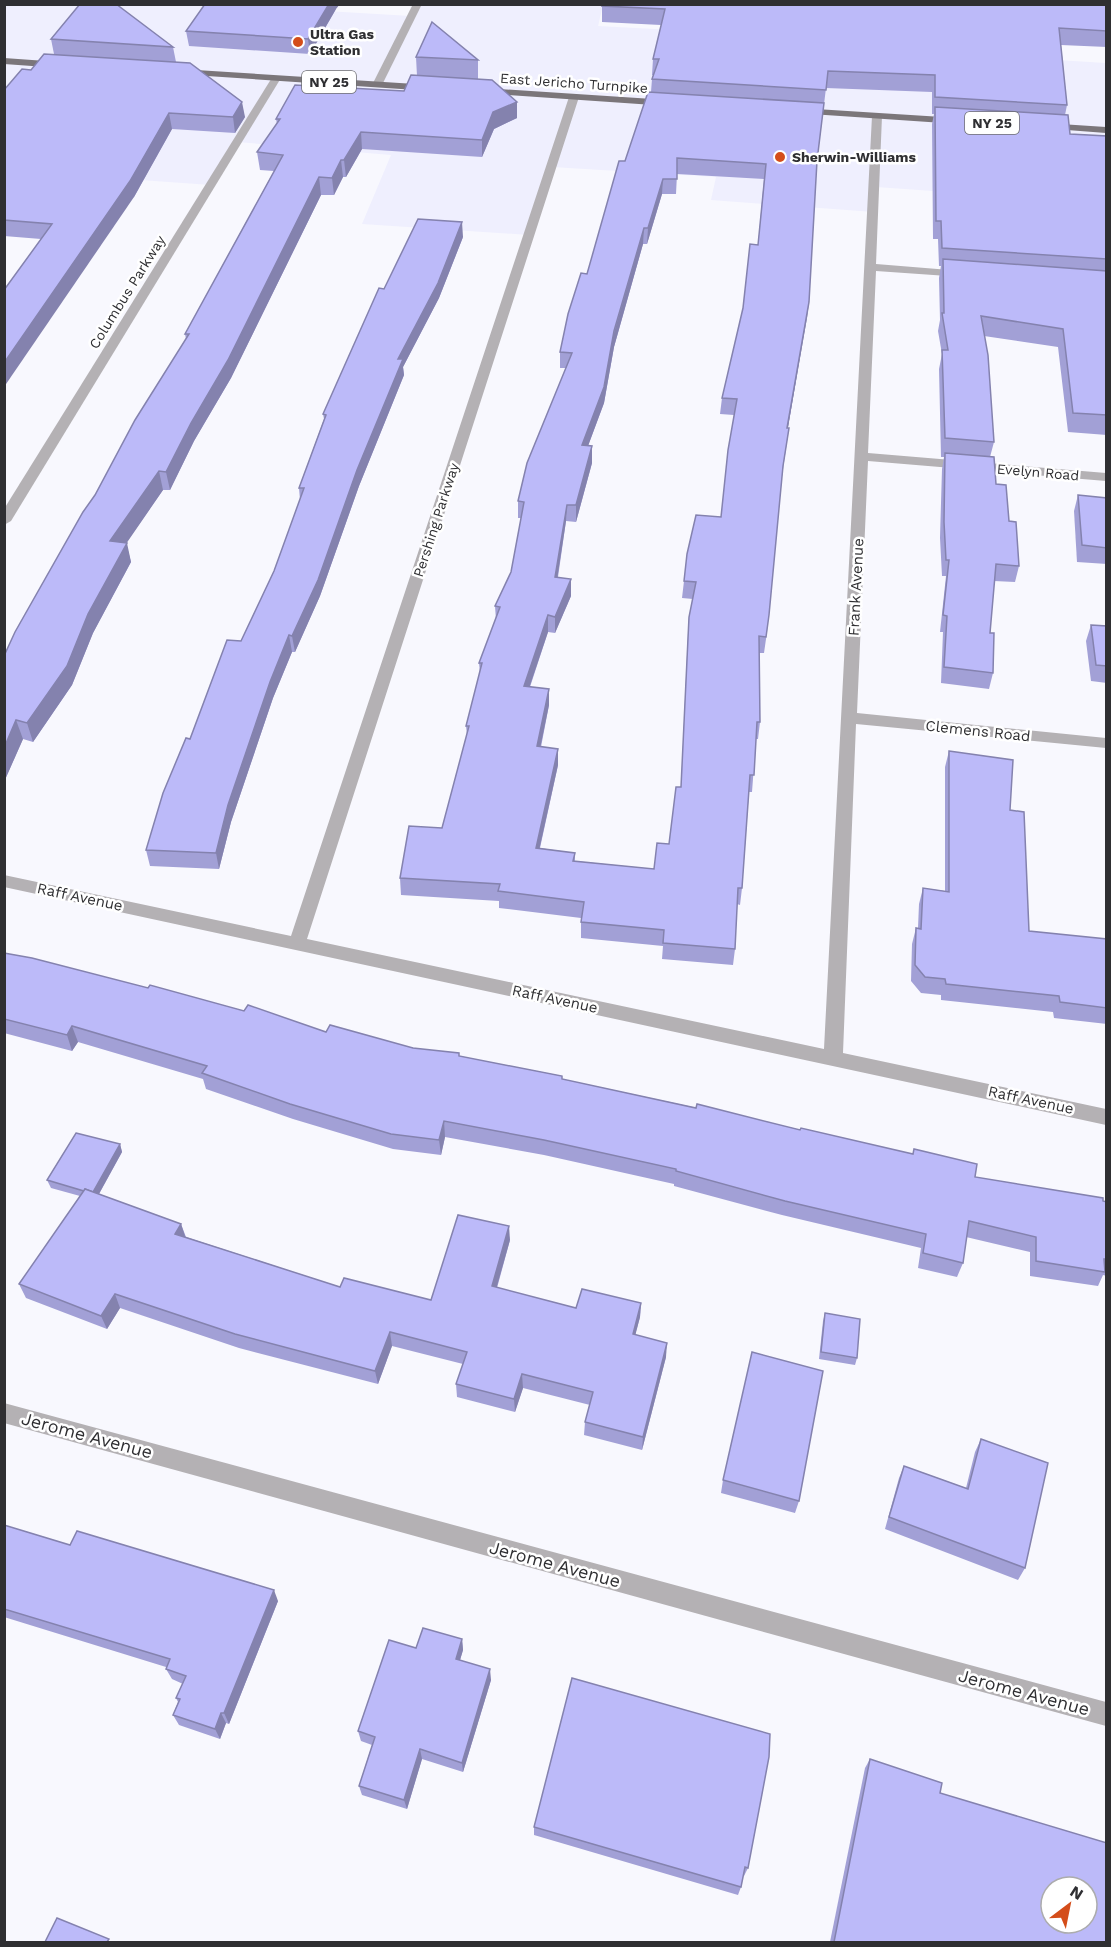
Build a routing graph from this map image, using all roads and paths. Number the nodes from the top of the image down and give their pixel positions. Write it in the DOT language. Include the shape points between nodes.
graph roads {
  1 [pos="418,4"];
  2 [pos="4,62"];
  3 [pos="75,66"];
  4 [pos="168,72"];
  5 [pos="276,78"];
  6 [pos="377,85"];
  7 [pos="447,89"];
  8 [pos="470,90"];
  9 [pos="574,97"];
  10 [pos="678,103"];
  11 [pos="785,110"];
  12 [pos="877,116"];
  13 [pos="969,122"];
  14 [pos="1038,126"];
  15 [pos="1107,130"];
  16 [pos="872,267"];
  17 [pos="977,275"];
  18 [pos="862,457"];
  19 [pos="1107,477"];
  20 [pos="4,521"];
  21 [pos="850,718"];
  22 [pos="1107,743"];
  23 [pos="4,881"];
  24 [pos="297,944"];
  25 [pos="833,1058"];
  26 [pos="1107,1117"];
  27 [pos="4,1413"];
  28 [pos="1107,1714"];
  1 -- 6 [label="street"];
  2 -- 3 [label="main road"];
  4 -- 5 [label="main road, NY 25"];
  5 -- 6 [label="main road, NY 25"];
  5 -- 20 [label="street, Columbus Parkway"];
  6 -- 7 [label="main road, NY 25"];
  8 -- 9 [label="main road, East Jericho Turnpike"];
  9 -- 10 [label="main road, East Jericho Turnpike"];
  9 -- 24 [label="street, Pershing Parkway"];
  11 -- 12 [label="main road, NY 25"];
  12 -- 13 [label="main road, NY 25"];
  12 -- 16 [label="street, Frank Avenue"];
  14 -- 15 [label="main road, NY 25"];
  16 -- 17 [label="street"];
  16 -- 18 [label="street, Frank Avenue"];
  18 -- 19 [label="street, Evelyn Road"];
  18 -- 21 [label="street, Frank Avenue"];
  21 -- 22 [label="street, Clemens Road"];
  21 -- 25 [label="street, Frank Avenue"];
  23 -- 24 [label="street, Raff Avenue"];
  24 -- 25 [label="street, Raff Avenue"];
  25 -- 26 [label="street, Raff Avenue"];
  27 -- 28 [label="street, Jerome Avenue"];
}
